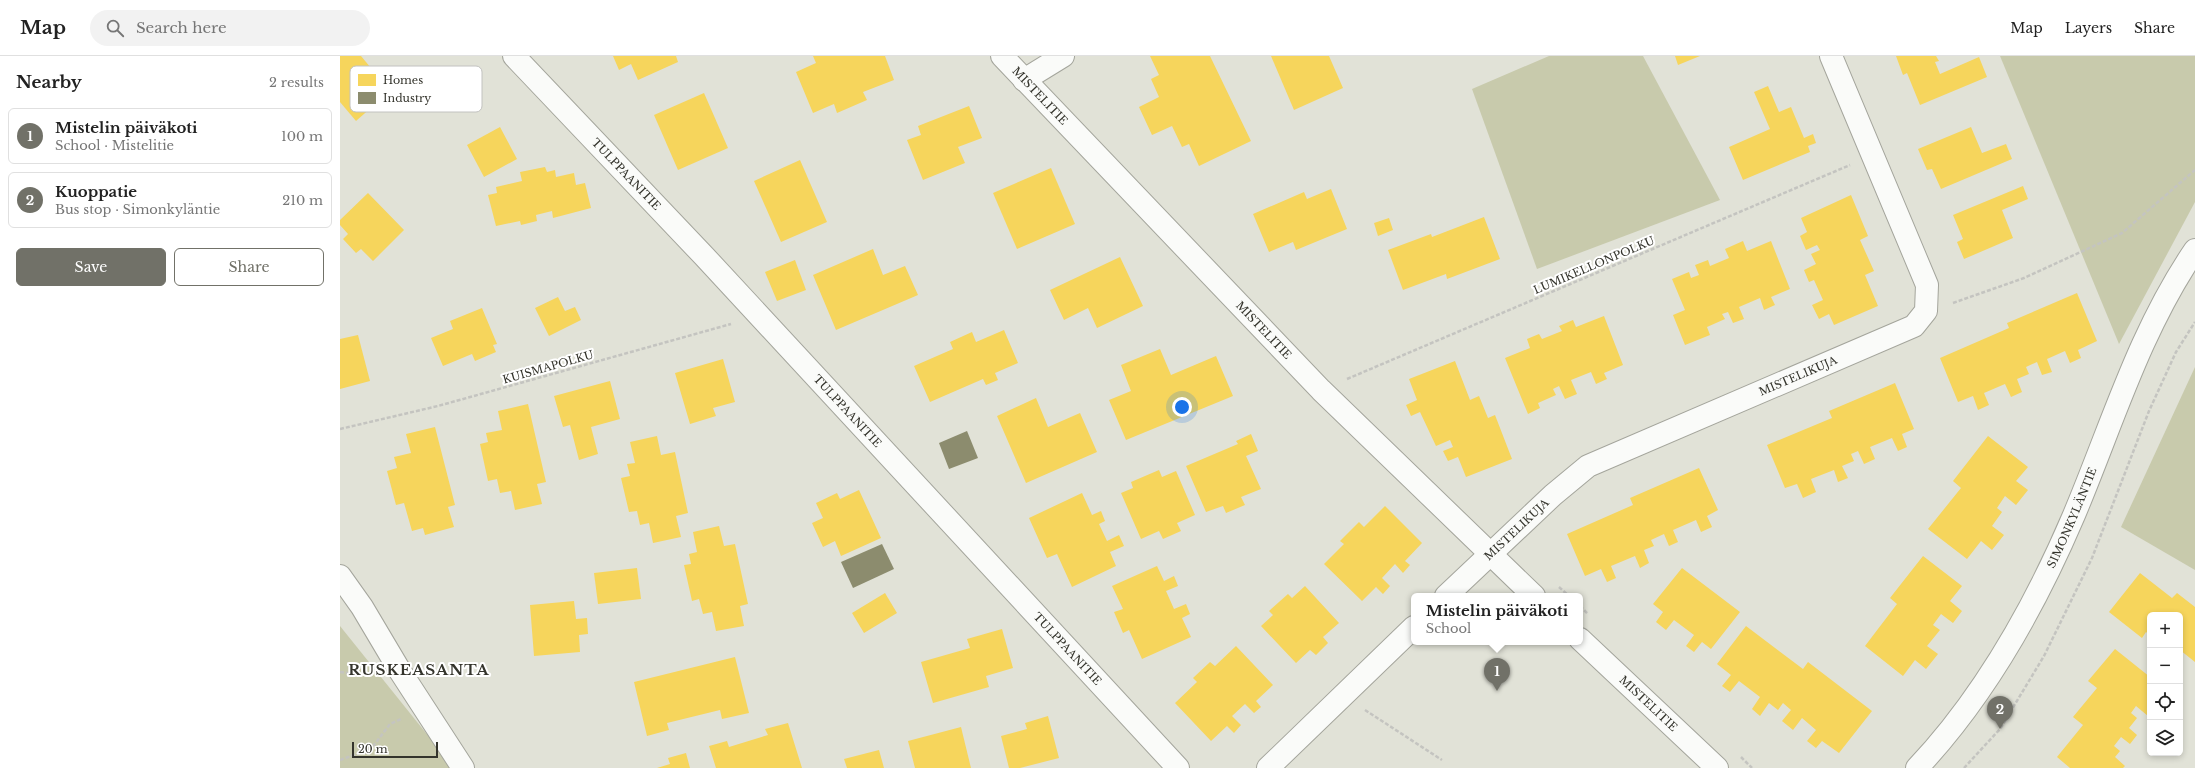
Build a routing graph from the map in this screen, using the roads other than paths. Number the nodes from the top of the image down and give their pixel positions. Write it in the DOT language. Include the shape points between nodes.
graph roads {
  1 [pos="514,56"];
  2 [pos="1002,56"];
  3 [pos="1063,56"];
  4 [pos="1831,56"];
  5 [pos="1024,80"];
  6 [pos="2195,250"];
  7 [pos="1490,554"];
  8 [pos="340,576"];
  9 [pos="1449,593"];
  10 [pos="1531,593"];
  11 [pos="1411,630"];
  12 [pos="1583,642"];
  13 [pos="463,768"];
  14 [pos="1178,768"];
  15 [pos="1268,768"];
  16 [pos="1717,768"];
  17 [pos="1917,768"];
  1 -- 14 [label="street, TULPPAANITIE"];
  2 -- 5 [label="street, MISTELITIE"];
  3 -- 5 [label="street"];
  4 -- 7 [label="street, MISTELIKUJA" via="1927,284 1926,311 1914,326 1588,466"];
  5 -- 7 [label="street, MISTELITIE" via="1321,390"];
  6 -- 17 [label="street, SIMONKYLÄNTIE" via="2156,312 2074,516 2037,594 2001,655 1962,713"];
  7 -- 9 [label="street, MISTELIKUJA"];
  7 -- 10 [label="street, MISTELITIE"];
  8 -- 13 [label="street"];
  11 -- 15 [label="street"];
  12 -- 16 [label="street, MISTELITIE"];
}
